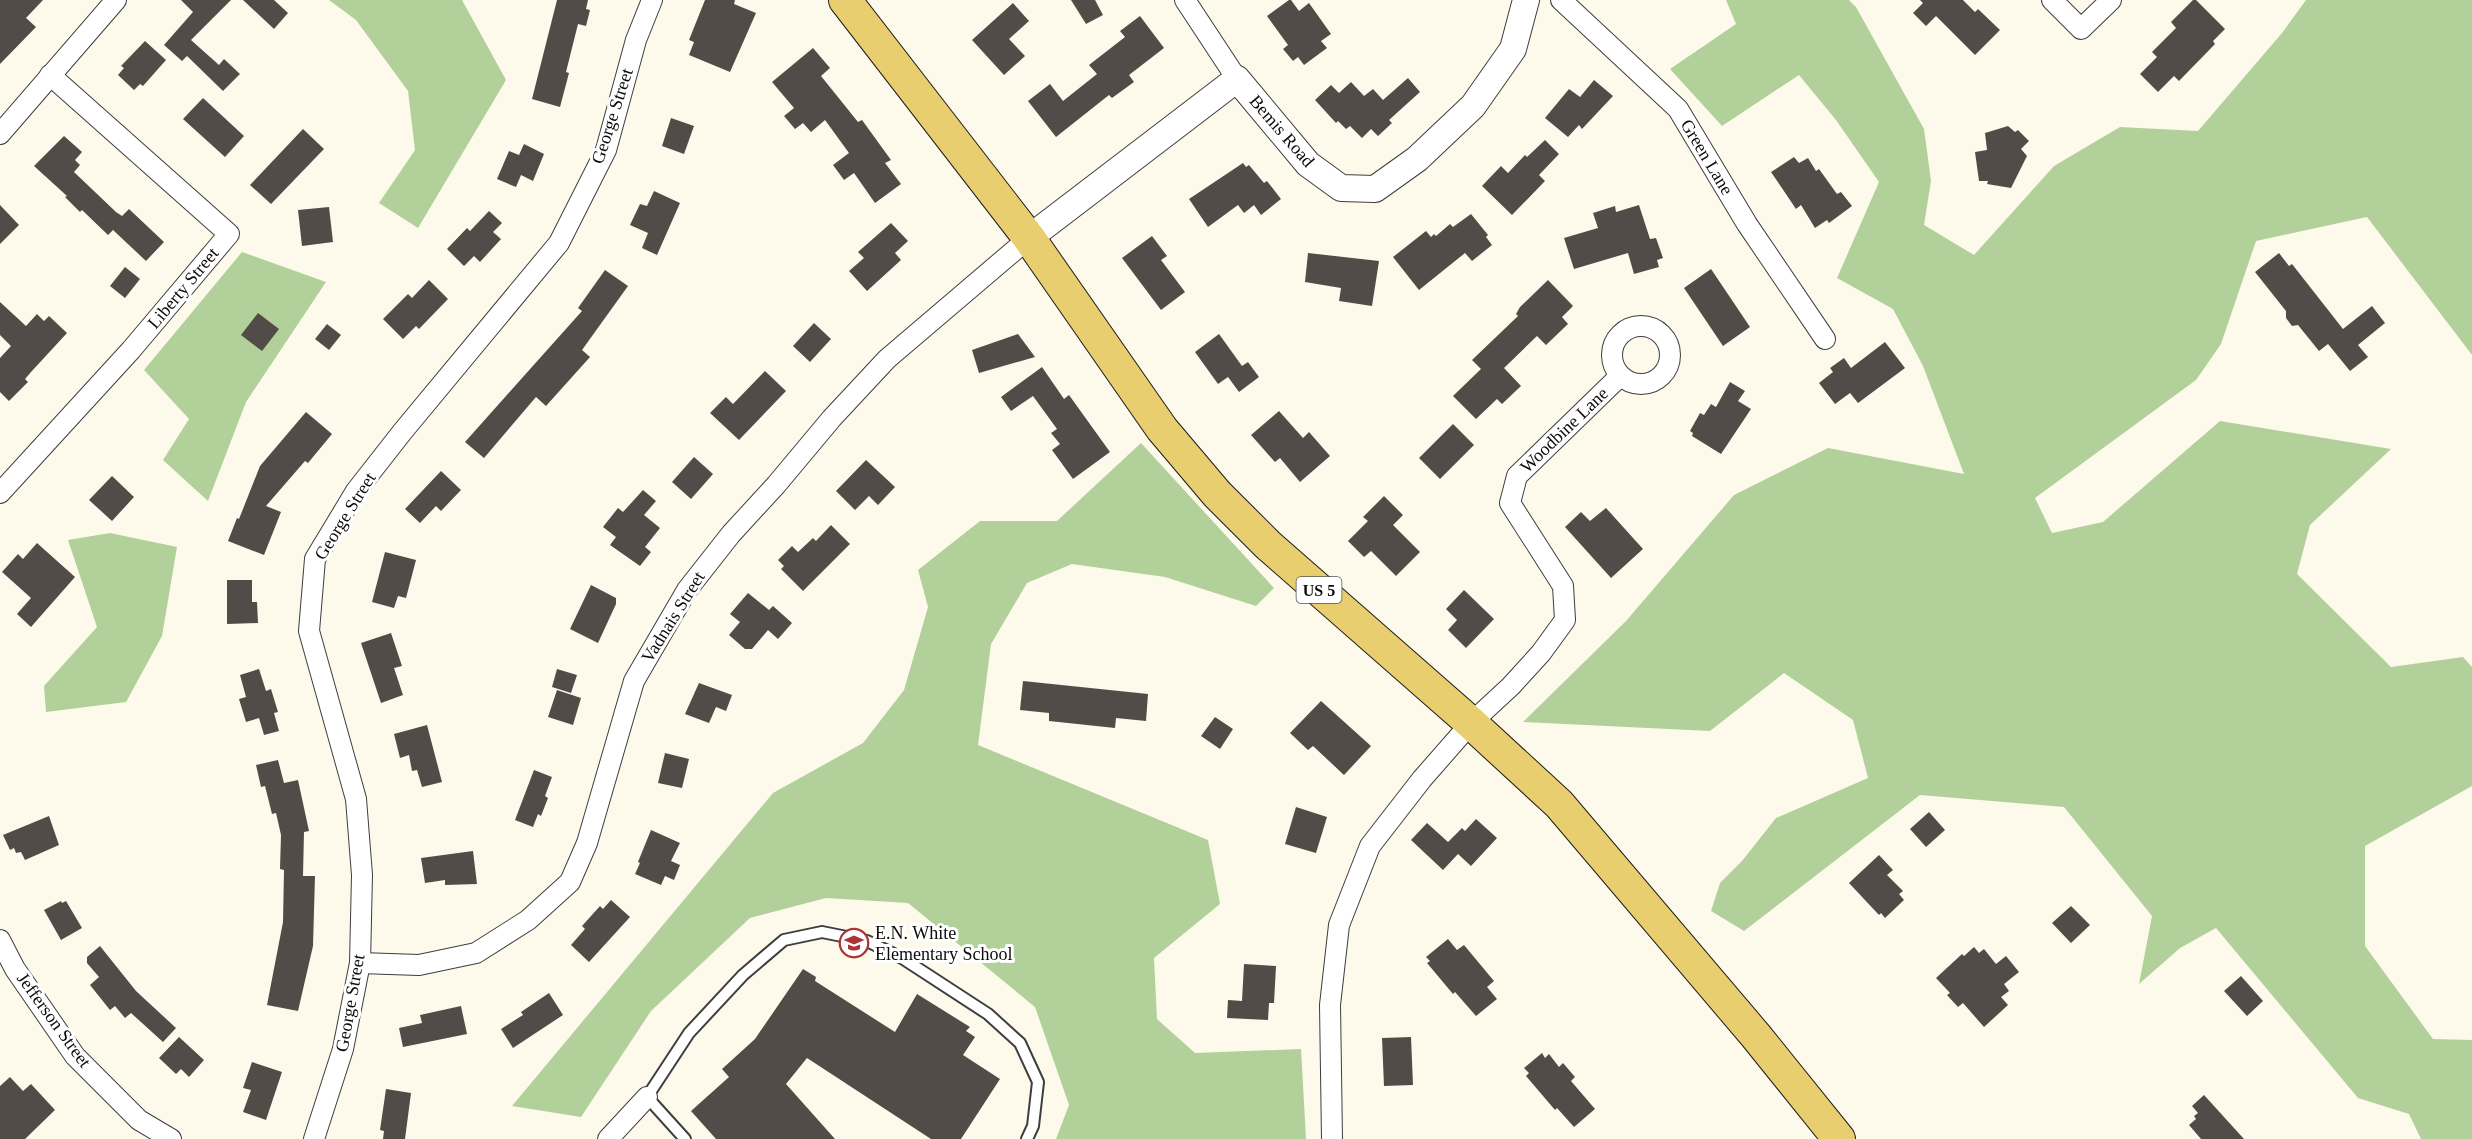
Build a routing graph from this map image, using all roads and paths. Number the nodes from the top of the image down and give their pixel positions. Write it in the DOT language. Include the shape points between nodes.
graph roads {
  1 [pos="116,0"];
  2 [pos="652,0"];
  3 [pos="845,0"];
  4 [pos="1185,0"];
  5 [pos="1526,0"];
  6 [pos="1561,0"];
  7 [pos="2052,0"];
  8 [pos="2111,0"];
  9 [pos="50,75"];
  10 [pos="1237,79"];
  11 [pos="0,134"];
  12 [pos="1029,238"];
  13 [pos="1826,339"];
  14 [pos="1620,376"];
  15 [pos="0,493"];
  16 [pos="1471,723"];
  17 [pos="0,940"];
  18 [pos="360,963"];
  19 [pos="647,1097"];
  20 [pos="171,1139"];
  21 [pos="314,1139"];
  22 [pos="608,1139"];
  23 [pos="685,1139"];
  24 [pos="1027,1139"];
  25 [pos="1332,1139"];
  26 [pos="1839,1139"];
  1 -- 9 [label="street"];
  2 -- 18 [label="street, George Street" via="636,40 606,150 559,243 356,491 315,559 309,631 357,798 362,875"];
  3 -- 12 [label="main road, US 5"];
  4 -- 10 [label="street"];
  5 -- 10 [label="street, Bemis Road" via="1513,49 1473,106 1417,159 1375,189 1341,188 1308,164"];
  6 -- 13 [label="street, Green Lane" via="1678,109 1747,224"];
  7 -- 8 [label="street" via="2081,29"];
  9 -- 11 [label="street"];
  9 -- 15 [label="street, Liberty Street" via="229,234"];
  10 -- 12 [label="street, Bemis Road"];
  12 -- 16 [label="main road, US 5" via="1162,429 1217,494 1268,545"];
  12 -- 18 [label="street, Vadnais Street" via="887,359 730,534 687,590 634,681 587,843 570,882 528,920 476,953 419,965"];
  14 -- 16 [label="street, Woodbine Lane" via="1517,477 1510,503 1563,586 1565,620 1519,678"];
  16 -- 25 [label="street, Woodbine Lane" via="1370,846 1339,925 1330,1005"];
  16 -- 26 [label="main road, US 5" via="1559,804"];
  17 -- 20 [label="street, Jefferson Street" via="15,969 75,1056 139,1120"];
  18 -- 21 [label="street, George Street" via="343,1049"];
  19 -- 22 [label="street"];
  19 -- 23 [label="lane"];
  19 -- 24 [label="lane" via="690,1033 743,975 784,940 822,932 867,941 902,958 988,1014 1020,1043 1038,1082 1033,1126"];
}
